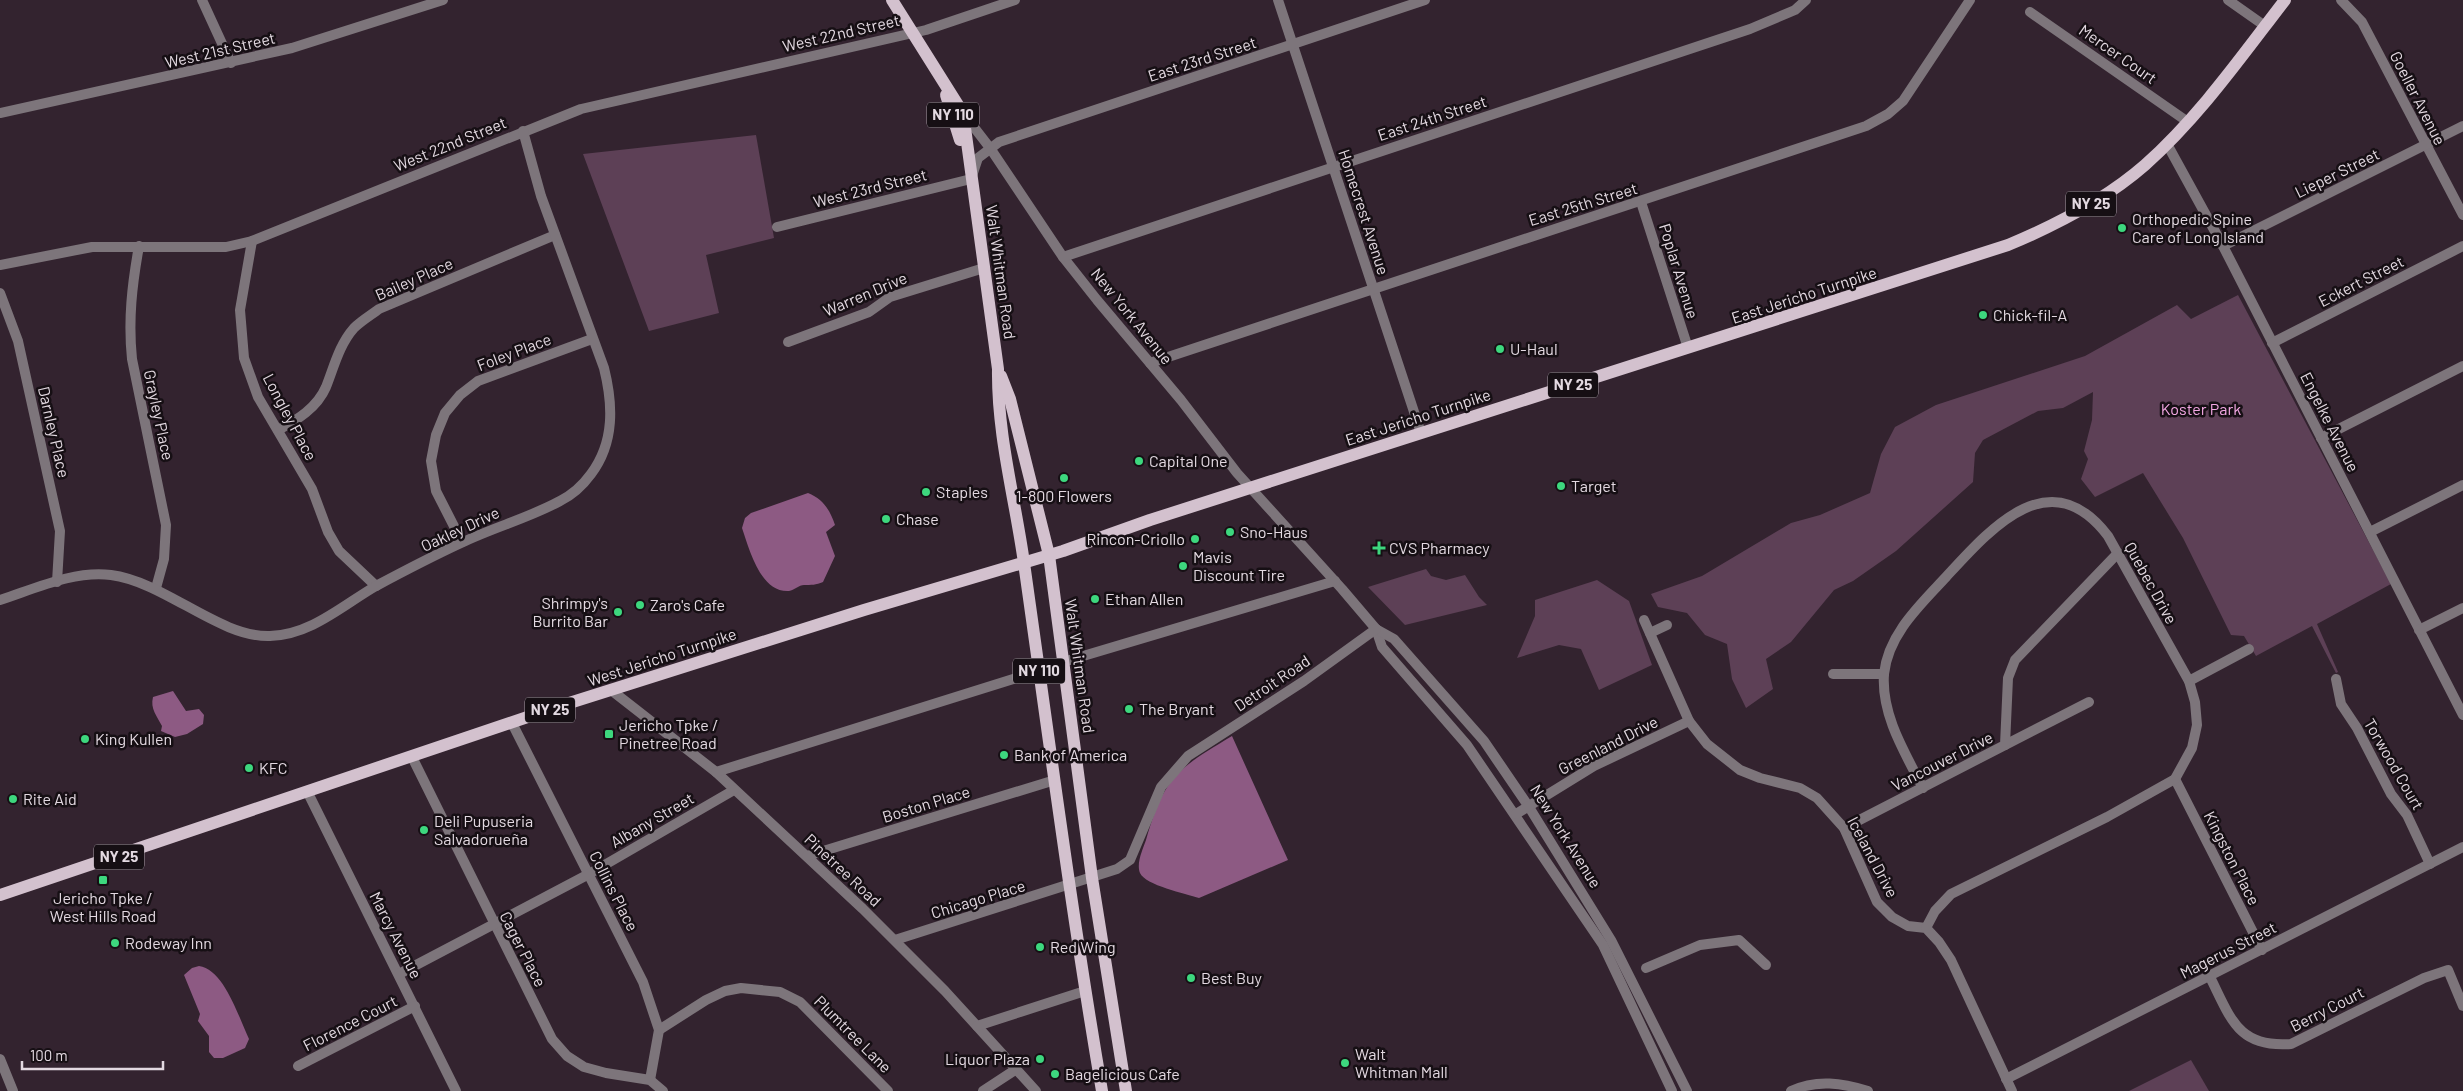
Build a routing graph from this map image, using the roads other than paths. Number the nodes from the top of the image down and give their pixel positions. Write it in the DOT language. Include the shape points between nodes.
graph roads {
  1 [pos="202,0"];
  2 [pos="443,0"];
  3 [pos="892,0"];
  4 [pos="1015,0"];
  5 [pos="1278,0"];
  6 [pos="1425,0"];
  7 [pos="1806,0"];
  8 [pos="1970,0"];
  9 [pos="2228,0"];
  10 [pos="2285,0"];
  11 [pos="2341,0"];
  12 [pos="2030,12"];
  13 [pos="2265,26"];
  14 [pos="912,32"];
  15 [pos="1292,45"];
  16 [pos="926,54"];
  17 [pos="231,63"];
  18 [pos="0,113"];
  19 [pos="963,113"];
  20 [pos="2188,122"];
  21 [pos="2463,126"];
  22 [pos="523,131"];
  23 [pos="2167,144"];
  24 [pos="2426,146"];
  25 [pos="990,148"];
  26 [pos="1334,167"];
  27 [pos="971,179"];
  28 [pos="1642,202"];
  29 [pos="2463,216"];
  30 [pos="777,227"];
  31 [pos="555,235"];
  32 [pos="252,241"];
  33 [pos="139,246"];
  34 [pos="2223,246"];
  35 [pos="2463,246"];
  36 [pos="1063,257"];
  37 [pos="0,265"];
  38 [pos="984,268"];
  39 [pos="1374,289"];
  40 [pos="0,293"];
  41 [pos="592,339"];
  42 [pos="788,342"];
  43 [pos="2272,343"];
  44 [pos="1688,348"];
  45 [pos="1150,363"];
  46 [pos="2463,366"];
  47 [pos="998,369"];
  48 [pos="278,430"];
  49 [pos="1420,433"];
  50 [pos="2321,438"];
  51 [pos="2463,485"];
  52 [pos="1251,488"];
  53 [pos="2370,532"];
  54 [pos="462,542"];
  55 [pos="2118,553"];
  56 [pos="1049,555"];
  57 [pos="1024,562"];
  58 [pos="1335,581"];
  59 [pos="56,582"];
  60 [pos="376,586"];
  61 [pos="156,588"];
  62 [pos="0,600"];
  63 [pos="2463,608"];
  64 [pos="1644,620"];
  65 [pos="1667,625"];
  66 [pos="1376,629"];
  67 [pos="2419,630"];
  68 [pos="1650,633"];
  69 [pos="2249,649"];
  70 [pos="1063,662"];
  71 [pos="1039,671"];
  72 [pos="1833,674"];
  73 [pos="1884,674"];
  74 [pos="2336,679"];
  75 [pos="2189,681"];
  76 [pos="611,690"];
  77 [pos="2089,702"];
  78 [pos="2463,715"];
  79 [pos="1689,721"];
  80 [pos="512,723"];
  81 [pos="2005,745"];
  82 [pos="412,757"];
  83 [pos="716,772"];
  84 [pos="2175,779"];
  85 [pos="1055,780"];
  86 [pos="1923,788"];
  87 [pos="734,790"];
  88 [pos="308,793"];
  89 [pos="1529,807"];
  90 [pos="1516,814"];
  91 [pos="1844,828"];
  92 [pos="2463,847"];
  93 [pos="806,856"];
  94 [pos="2430,864"];
  95 [pos="588,874"];
  96 [pos="1092,878"];
  97 [pos="1070,885"];
  98 [pos="0,896"];
  99 [pos="494,924"];
  100 [pos="1926,928"];
  101 [pos="895,940"];
  102 [pos="2262,950"];
  103 [pos="1766,965"];
  104 [pos="1646,968"];
  105 [pos="399,974"];
  106 [pos="2210,978"];
  107 [pos="1086,991"];
  108 [pos="416,1006"];
  109 [pos="2463,1006"];
  110 [pos="977,1026"];
  111 [pos="658,1030"];
  112 [pos="1,1062"];
  113 [pos="298,1066"];
  114 [pos="1016,1070"];
  115 [pos="2006,1079"];
  116 [pos="650,1080"];
  117 [pos="13,1091"];
  118 [pos="456,1091"];
  119 [pos="663,1091"];
  120 [pos="888,1091"];
  121 [pos="983,1091"];
  122 [pos="1036,1091"];
  123 [pos="1102,1091"];
  124 [pos="1126,1091"];
  125 [pos="1672,1091"];
  126 [pos="1687,1091"];
  127 [pos="1792,1091"];
  128 [pos="1868,1091"];
  129 [pos="2012,1091"];
  1 -- 17 [label="street"];
  2 -- 17 [label="street, West 21st Street" via="292,48"];
  3 -- 14 [label="main road, New York Avenue / NY 110"];
  4 -- 14 [label="street, West 22nd Street"];
  5 -- 15 [label="street, Homecrest Avenue"];
  6 -- 15 [label="street, East 23rd Street"];
  7 -- 26 [label="street, East 24th Street" via="1796,10 1775,20"];
  8 -- 28 [label="street, East 25th Street" via="1903,101 1888,114 1866,126"];
  9 -- 13 [label="street"];
  10 -- 13 [label="main road, East Jericho Turnpike / NY 25"];
  11 -- 24 [label="street, Goeller Avenue" via="2362,22"];
  12 -- 20 [label="street, Mercer Court"];
  13 -- 20 [label="main road, East Jericho Turnpike / NY 25"];
  14 -- 16 [label="main road, New York Avenue / NY 110"];
  14 -- 22 [label="street, West 22nd Street" via="601,104"];
  15 -- 25 [label="street, East 23rd Street" via="1008,139"];
  15 -- 26 [label="street, Homecrest Avenue"];
  16 -- 19 [label="main road, New York Avenue / NY 110"];
  16 -- 27 [label="main road, Walt Whitman Road / NY 110" via="946,96"];
  17 -- 18 [label="street, West 21st Street"];
  19 -- 25 [label="street, New York Avenue"];
  19 -- 27 [label="main road, Walt Whitman Road / NY 110"];
  20 -- 23 [label="main road, East Jericho Turnpike / NY 25"];
  21 -- 24 [label="street, Lieper Street"];
  22 -- 31 [label="street, Oakley Drive"];
  22 -- 32 [label="street, West 22nd Street"];
  23 -- 34 [label="street, Engelke Avenue"];
  23 -- 44 [label="main road, East Jericho Turnpike / NY 25" via="2144,166 2079,212 2034,235"];
  24 -- 29 [label="street, Goeller Avenue"];
  24 -- 34 [label="street, Lieper Street"];
  25 -- 27 [label="street" via="978,158"];
  25 -- 36 [label="street, New York Avenue"];
  26 -- 36 [label="street, East 24th Street"];
  26 -- 39 [label="street, Homecrest Avenue"];
  27 -- 30 [label="street, West 23rd Street"];
  27 -- 38 [label="main road, Walt Whitman Road / NY 110"];
  28 -- 39 [label="street, East 25th Street"];
  28 -- 44 [label="street, Poplar Avenue"];
  31 -- 41 [label="street, Oakley Drive"];
  31 -- 48 [label="street, Bailey Place" via="379,309 354,328 334,360 326,388 312,407"];
  32 -- 33 [label="street, West 22nd Street" via="226,246"];
  32 -- 48 [label="street, Longley Place" via="240,310 240,335 258,398"];
  33 -- 37 [label="street, West 22nd Street" via="92,248"];
  33 -- 61 [label="street, Grayley Place" via="130,301 129,332 166,525 164,559"];
  34 -- 43 [label="street, Engelke Avenue"];
  35 -- 43 [label="street, Eckert Street"];
  36 -- 45 [label="street, New York Avenue"];
  38 -- 42 [label="street, Warren Drive" via="890,297 869,312"];
  38 -- 47 [label="main road, Walt Whitman Road / NY 110"];
  39 -- 45 [label="street, East 25th Street"];
  39 -- 49 [label="street, Homecrest Avenue"];
  40 -- 59 [label="street, Darnley Place" via="18,341 60,530"];
  41 -- 54 [label="street, Oakley Drive" via="610,393 611,419 607,442 591,474 562,500"];
  41 -- 54 [label="street, Foley Place" via="478,381 460,394 445,413 431,461 436,491"];
  43 -- 50 [label="street, Engelke Avenue"];
  44 -- 49 [label="main road, East Jericho Turnpike / NY 25"];
  45 -- 52 [label="street, New York Avenue"];
  46 -- 50 [label="street"];
  47 -- 56 [label="main road, Walt Whitman Road / NY 110" via="1010,399"];
  47 -- 57 [label="main road, Walt Whitman Road / NY 110" via="998,404"];
  48 -- 60 [label="street, Longley Place" via="312,489 339,551"];
  49 -- 52 [label="main road, East Jericho Turnpike / NY 25"];
  50 -- 53 [label="street, Engelke Avenue"];
  51 -- 53 [label="street"];
  52 -- 56 [label="main road, West Jericho Turnpike / NY 25"];
  52 -- 58 [label="street, New York Avenue"];
  53 -- 67 [label="street, Engelke Avenue"];
  54 -- 60 [label="street, Oakley Drive"];
  55 -- 73 [label="street, Quebec Drive" via="2097,522 2084,511 2066,503 2045,503 2009,515 1916,608 1895,642"];
  55 -- 75 [label="street, Quebec Drive"];
  55 -- 81 [label="street, Vancouver Drive" via="2015,660 2008,678"];
  56 -- 57 [label="main road, West Jericho Turnpike / NY 25"];
  56 -- 70 [label="main road, Walt Whitman Road / NY 110"];
  57 -- 71 [label="main road, Walt Whitman Road / NY 110"];
  57 -- 76 [label="main road, West Jericho Turnpike / NY 25"];
  58 -- 66 [label="street, New York Avenue"];
  58 -- 70 [label="street"];
  59 -- 61 [label="street, Oakley Drive" via="110,575"];
  59 -- 62 [label="street, Oakley Drive"];
  60 -- 61 [label="street, Oakley Drive" via="314,625 292,634 269,637 228,625"];
  63 -- 67 [label="street"];
  64 -- 68 [label="street, Iceland Drive"];
  65 -- 68 [label="street"];
  66 -- 89 [label="street, New York Avenue" via="1394,639 1484,741"];
  66 -- 90 [label="street, New York Avenue" via="1382,646 1467,745"];
  66 -- 96 [label="street, Detroit Road" via="1304,682 1188,756 1161,787 1130,860"];
  67 -- 78 [label="street, Engelke Avenue"];
  68 -- 79 [label="street, Iceland Drive"];
  69 -- 75 [label="street"];
  70 -- 96 [label="main road, Walt Whitman Road / NY 110"];
  71 -- 83 [label="street"];
  71 -- 85 [label="main road, Walt Whitman Road / NY 110"];
  72 -- 73 [label="street"];
  73 -- 86 [label="street, Quebec Drive" via="1886,707"];
  74 -- 94 [label="street, Torwood Court" via="2341,704 2391,794 2407,815"];
  75 -- 84 [label="street, Quebec Drive" via="2197,724 2192,748"];
  76 -- 80 [label="main road, West Jericho Turnpike / NY 25"];
  76 -- 83 [label="street, Pinetree Road"];
  77 -- 81 [label="street"];
  79 -- 89 [label="street, Greenland Drive" via="1594,766"];
  79 -- 91 [label="street, Iceland Drive" via="1707,744 1740,770 1800,788 1816,798"];
  80 -- 82 [label="main road, West Jericho Turnpike / NY 25"];
  80 -- 95 [label="street, Collins Place"];
  81 -- 86 [label="street, Vancouver Drive"];
  82 -- 88 [label="main road, West Jericho Turnpike / NY 25"];
  82 -- 99 [label="street, Cager Place"];
  83 -- 87 [label="street, Pinetree Road"];
  84 -- 100 [label="street" via="2107,817 1951,894 1934,910"];
  84 -- 102 [label="street, Kingston Place"];
  85 -- 93 [label="street, Boston Place"];
  85 -- 97 [label="main road, Walt Whitman Road / NY 110"];
  86 -- 91 [label="street, Vancouver Drive"];
  87 -- 93 [label="street, Pinetree Road"];
  87 -- 95 [label="street, Albany Street"];
  88 -- 98 [label="main road, West Jericho Turnpike / NY 25"];
  88 -- 105 [label="street, Marcy Avenue"];
  89 -- 90 [label="street, Greenland Drive"];
  89 -- 126 [label="street, New York Avenue" via="1611,940"];
  90 -- 125 [label="street, New York Avenue" via="1603,945"];
  91 -- 100 [label="street, Iceland Drive" via="1877,902 1892,917 1908,926"];
  92 -- 94 [label="street, Magerus Street"];
  93 -- 101 [label="street, Pinetree Road"];
  94 -- 102 [label="street, Magerus Street"];
  95 -- 99 [label="street, Albany Street"];
  95 -- 111 [label="street, Collins Place" via="643,982"];
  96 -- 97 [label="street, Detroit Road"];
  96 -- 124 [label="main road, Walt Whitman Road / NY 110"];
  97 -- 101 [label="street, Chicago Place"];
  97 -- 107 [label="main road, Walt Whitman Road / NY 110"];
  99 -- 105 [label="street, Albany Street"];
  99 -- 116 [label="street, Cager Place" via="552,1040 566,1056 584,1067"];
  100 -- 115 [label="street" via="1951,960"];
  101 -- 110 [label="street, Pinetree Road"];
  102 -- 106 [label="street, Magerus Street"];
  103 -- 104 [label="street" via="1739,940 1700,944"];
  105 -- 108 [label="street, Marcy Avenue"];
  106 -- 109 [label="street, Berry Court" via="2240,1031 2255,1041 2272,1046 2291,1044 2424,978 2448,970"];
  106 -- 115 [label="street, Magerus Street"];
  107 -- 110 [label="street"];
  107 -- 123 [label="main road, Walt Whitman Road / NY 110"];
  108 -- 113 [label="street, Florence Court"];
  108 -- 118 [label="street, Marcy Avenue"];
  110 -- 114 [label="street, Pinetree Road"];
  111 -- 116 [label="street, Collins Place"];
  111 -- 120 [label="street, Plumtree Lane" via="725,991 741,988 780,992 800,1002"];
  112 -- 117 [label="street"];
  114 -- 121 [label="street"];
  114 -- 122 [label="street, Pinetree Road"];
  115 -- 129 [label="street"];
  116 -- 119 [label="street"];
  127 -- 128 [label="street" via="1824,1083 1846,1084"];
}
